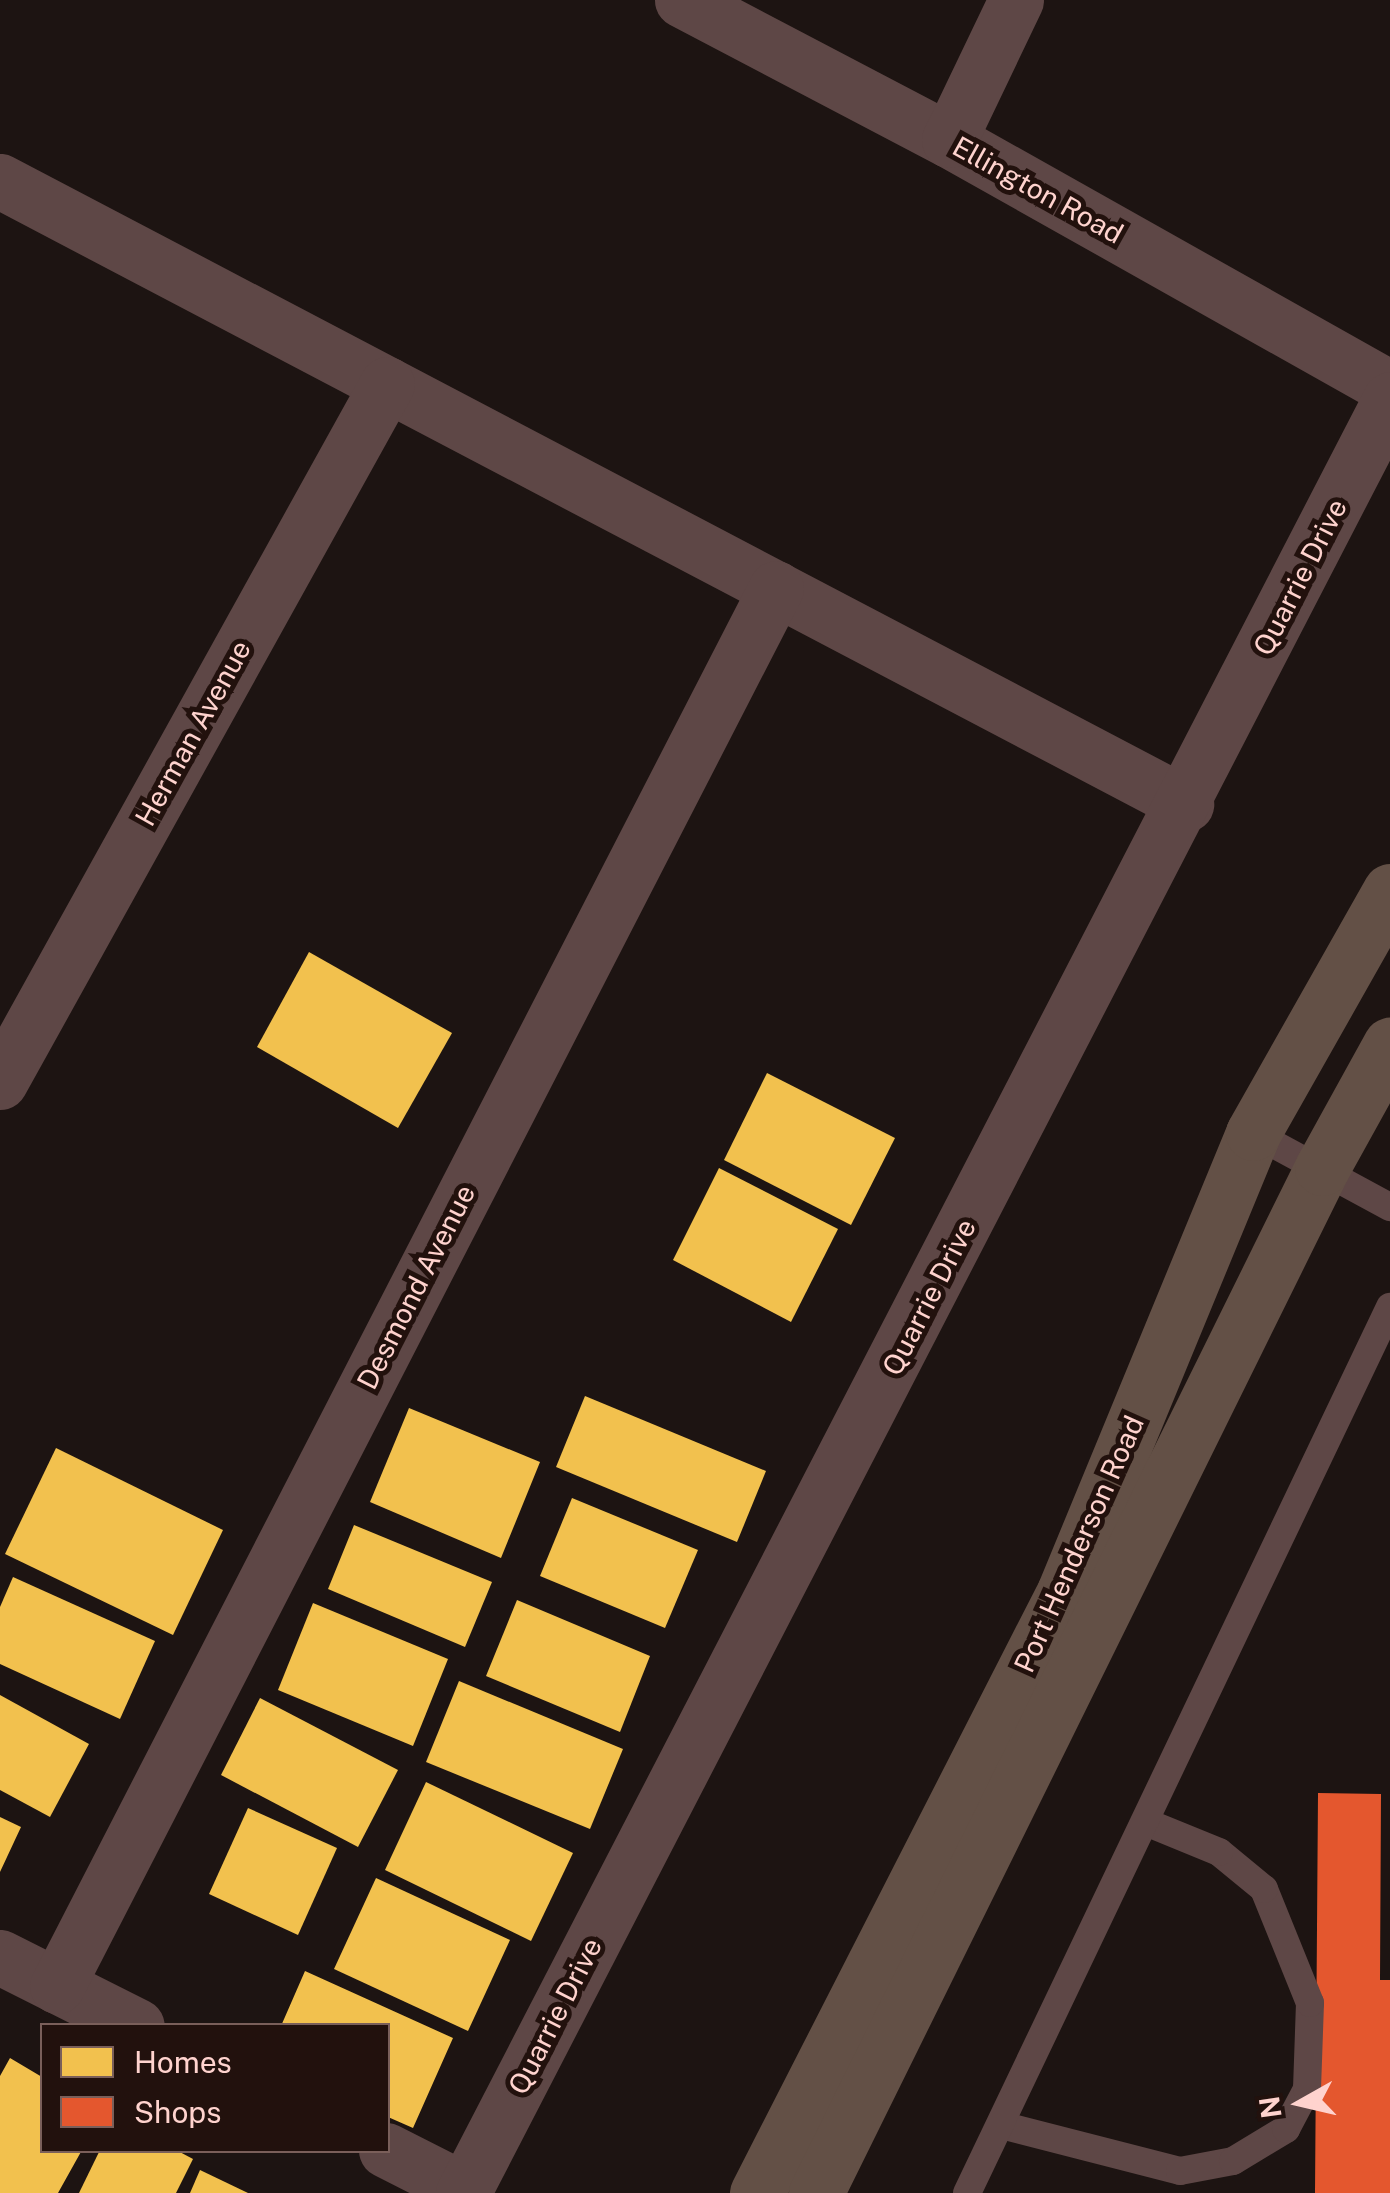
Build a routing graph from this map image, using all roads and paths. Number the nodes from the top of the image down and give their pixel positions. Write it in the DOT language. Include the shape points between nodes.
graph roads {
  1 [pos="682,0"];
  2 [pos="1016,0"];
  3 [pos="948,140"];
  4 [pos="0,181"];
  5 [pos="387,384"];
  6 [pos="1390,388"];
  7 [pos="1390,398"];
  8 [pos="776,588"];
  9 [pos="1186,804"];
  10 [pos="1390,891"];
  11 [pos="1390,1045"];
  12 [pos="0,1082"];
  13 [pos="1253,1134"];
  14 [pos="1322,1168"];
  15 [pos="1390,1207"];
  16 [pos="1390,1307"];
  17 [pos="1148,1823"];
  18 [pos="0,1957"];
  19 [pos="57,1986"];
  20 [pos="131,2023"];
  21 [pos="1000,2125"];
  22 [pos="390,2152"];
  23 [pos="464,2192"];
  24 [pos="757,2193"];
  25 [pos="816,2193"];
  26 [pos="967,2193"];
  1 -- 3 [label="street, Ellington Road"];
  2 -- 3 [label="street"];
  3 -- 6 [label="street, Ellington Road"];
  4 -- 5 [label="street"];
  5 -- 8 [label="street"];
  5 -- 12 [label="street, Herman Avenue"];
  7 -- 9 [label="street, Quarrie Drive"];
  8 -- 9 [label="street"];
  8 -- 19 [label="street, Desmond Avenue"];
  9 -- 23 [label="street, Quarrie Drive"];
  10 -- 13 [label="main road, Port Henderson Road"];
  11 -- 14 [label="main road, Port Henderson Road"];
  13 -- 14 [label="lane"];
  13 -- 24 [label="main road, Port Henderson Road" via="1064,1592"];
  14 -- 15 [label="lane"];
  14 -- 25 [label="main road, Port Henderson Road"];
  16 -- 17 [label="lane"];
  17 -- 21 [label="lane"];
  17 -- 21 [label="lane" via="1219,1852 1264,1888 1310,2003 1308,2090 1286,2129 1233,2161 1180,2171"];
  18 -- 19 [label="street"];
  19 -- 20 [label="street"];
  21 -- 26 [label="lane"];
  22 -- 23 [label="street"];
}
